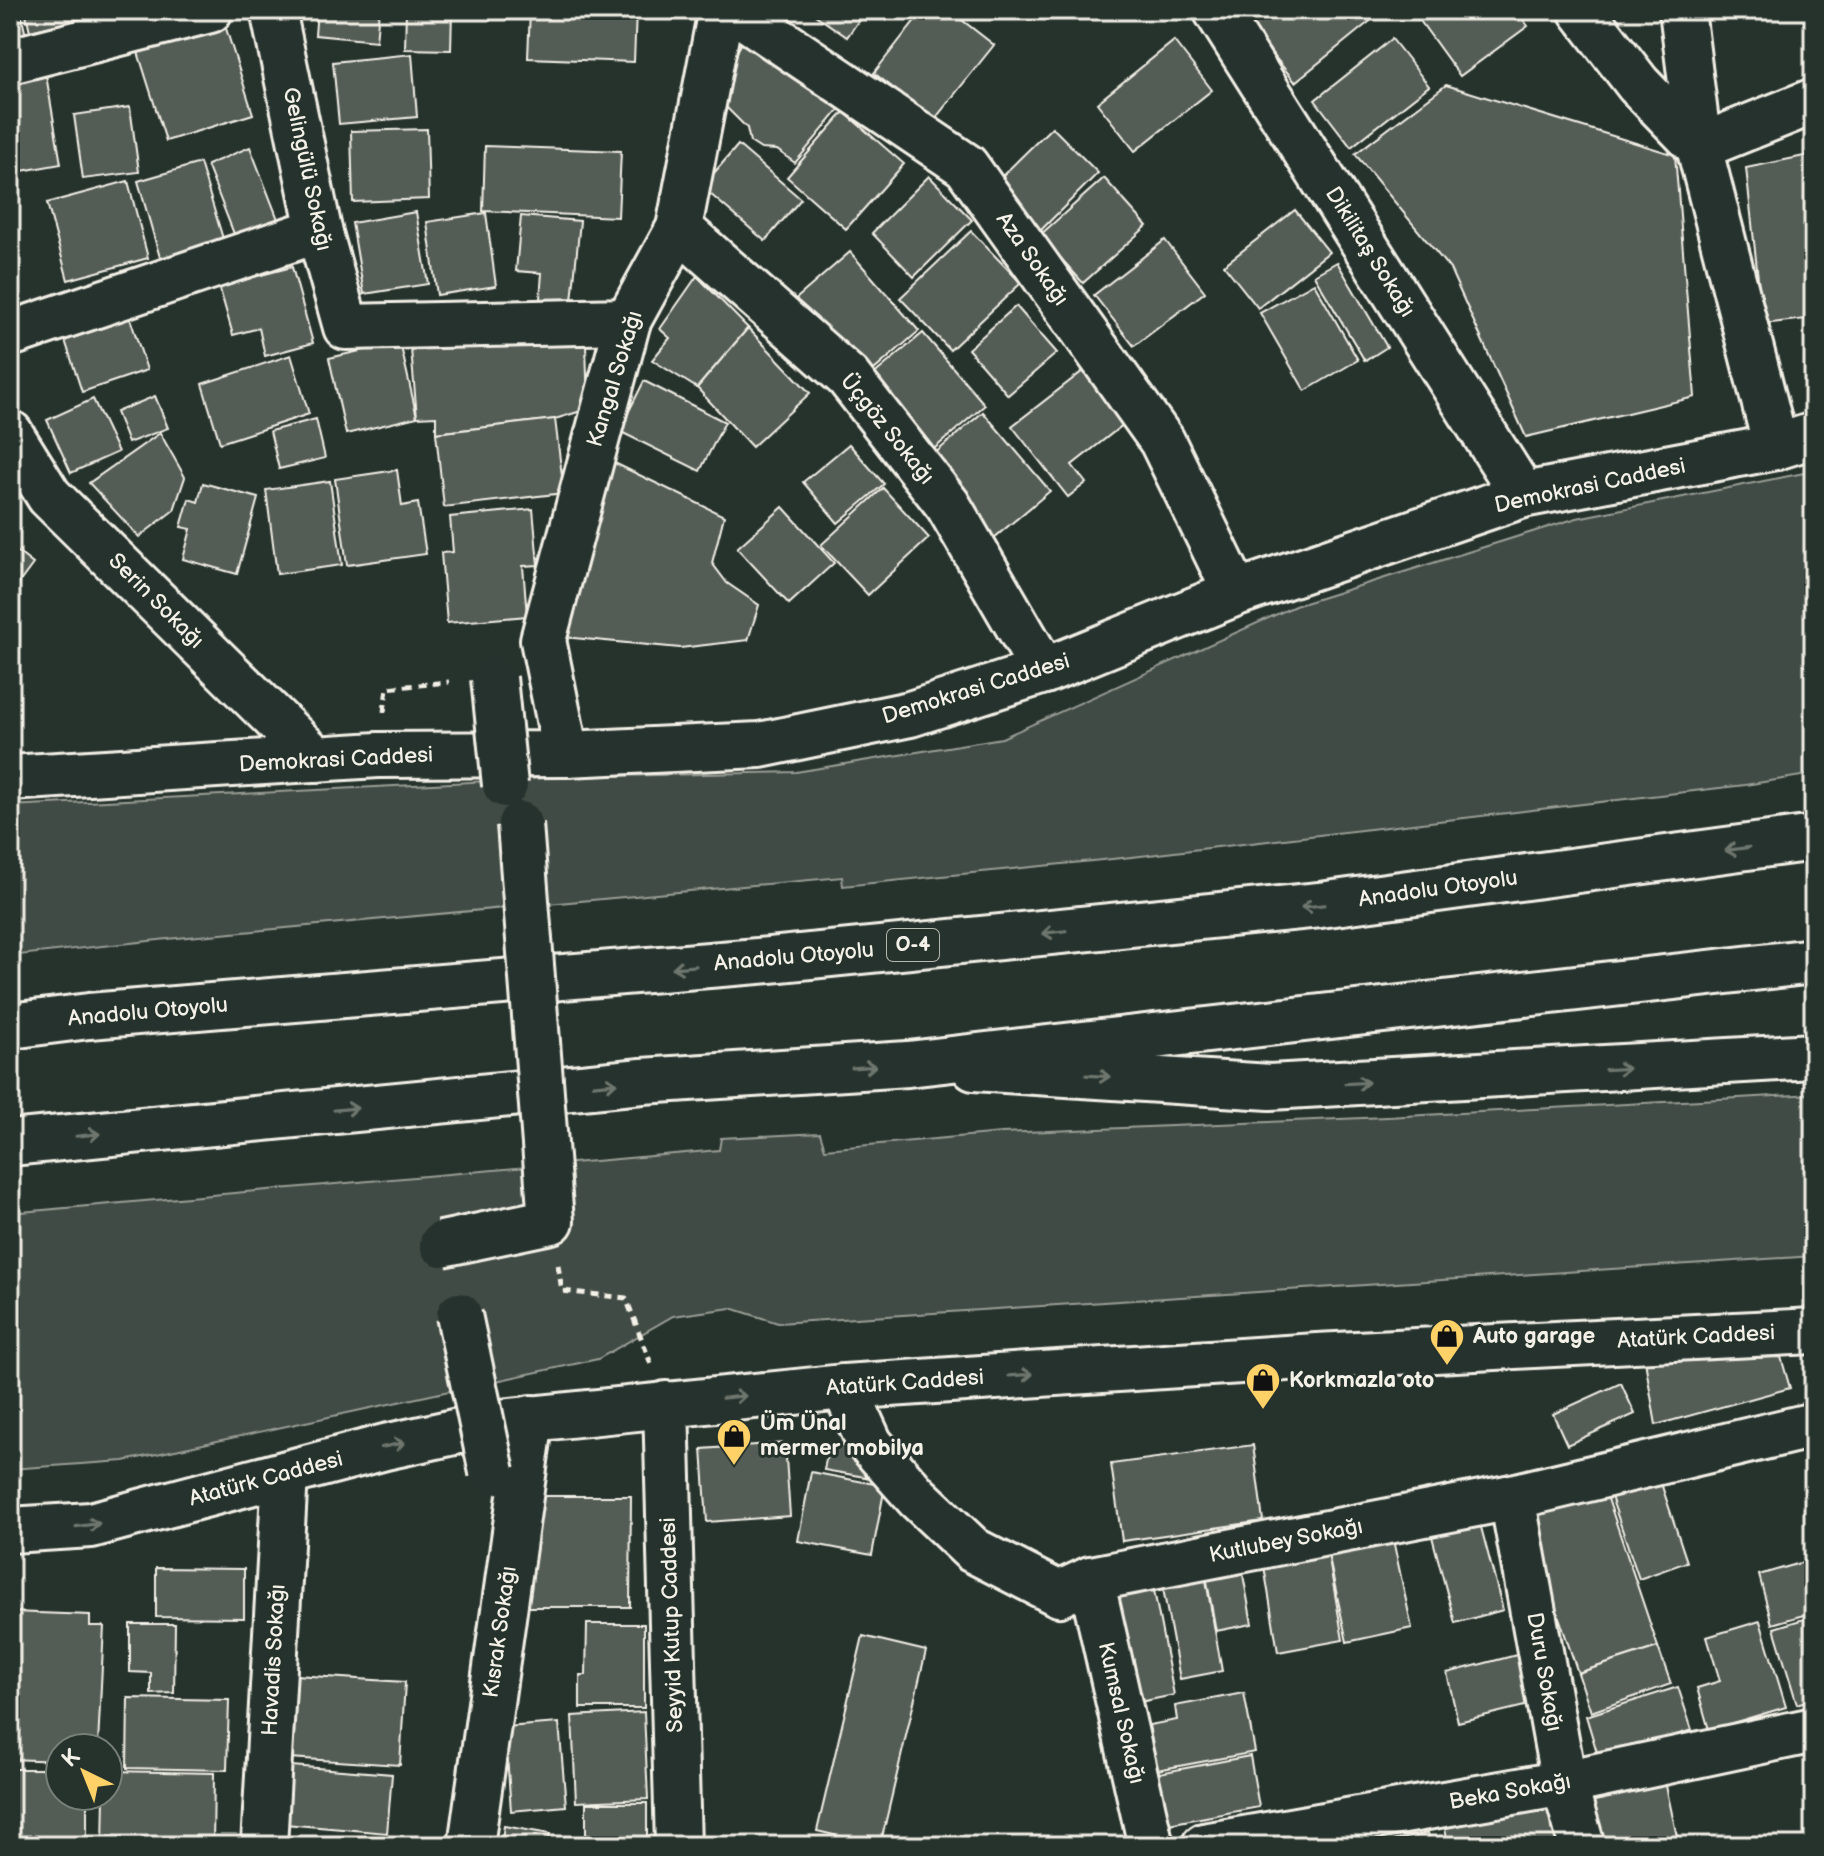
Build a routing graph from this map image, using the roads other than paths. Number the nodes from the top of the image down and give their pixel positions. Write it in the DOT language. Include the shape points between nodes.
graph roads {
  1 [pos="210,10"];
  2 [pos="273,10"];
  3 [pos="721,10"];
  4 [pos="734,10"];
  5 [pos="1581,10"];
  6 [pos="1682,10"];
  7 [pos="1219,11"];
  8 [pos="10,61"];
  9 [pos="1814,101"];
  10 [pos="1699,147"];
  11 [pos="679,228"];
  12 [pos="319,230"];
  13 [pos="628,321"];
  14 [pos="10,334"];
  15 [pos="10,433"];
  16 [pos="1795,441"];
  17 [pos="1523,495"];
  18 [pos="1236,593"];
  19 [pos="1044,671"];
  20 [pos="494,678"];
  21 [pos="566,754"];
  22 [pos="316,759"];
  23 [pos="10,778"];
  24 [pos="1814,838"];
  25 [pos="1814,961"];
  26 [pos="10,1026"];
  27 [pos="1814,1056"];
  28 [pos="908,1064"];
  29 [pos="10,1143"];
  30 [pos="442,1244"];
  31 [pos="459,1315"];
  32 [pos="1814,1331"];
  33 [pos="844,1387"];
  34 [pos="666,1404"];
  35 [pos="531,1418"];
  36 [pos="1814,1425"];
  37 [pos="492,1472"];
  38 [pos="285,1474"];
  39 [pos="1512,1497"];
  40 [pos="10,1530"];
  41 [pos="1091,1579"];
  42 [pos="1814,1730"];
  43 [pos="1564,1783"];
  44 [pos="264,1846"];
  45 [pos="471,1846"];
  46 [pos="678,1846"];
  47 [pos="1151,1846"];
  48 [pos="1204,1846"];
  49 [pos="1582,1846"];
  1 -- 8 [label="main road"];
  2 -- 12 [label="main road, Gelingülü Sokağı"];
  3 -- 11 [label="main road, Kangal Sokağı"];
  4 -- 18 [label="main road, Aza Sokağı" via="966,166 1162,441"];
  5 -- 10 [label="main road" via="1638,84"];
  6 -- 10 [label="main road"];
  7 -- 17 [label="main road, Dikilitaş Sokağı"];
  9 -- 10 [label="main road"];
  10 -- 16 [label="main road"];
  11 -- 13 [label="main road, Kangal Sokağı"];
  11 -- 19 [label="main road, Üçgöz Sokağı" via="848,377 948,505"];
  12 -- 13 [label="main road, Gelingülü Sokağı" via="346,327"];
  12 -- 14 [label="main road"];
  13 -- 21 [label="main road, Kangal Sokağı" via="543,640"];
  15 -- 22 [label="main road, Serin Sokağı" via="49,496"];
  16 -- 17 [label="main road, Demokrasi Caddesi"];
  17 -- 18 [label="main road, Demokrasi Caddesi"];
  18 -- 19 [label="main road, Demokrasi Caddesi"];
  19 -- 21 [label="main road, Demokrasi Caddesi" via="910,714 760,745"];
  20 -- 30 [label="main road, bridge" via="507,805 520,824 551,1221"];
  21 -- 22 [label="main road, Demokrasi Caddesi"];
  22 -- 23 [label="main road, Demokrasi Caddesi"];
  24 -- 26 [label="main road, Anadolu Otoyolu / O-4, one-way" via="1320,905 770,960"];
  25 -- 28 [label="main road"];
  28 -- 27 [label="main road, one-way" via="1270,1087"];
  29 -- 28 [label="main road, one-way" via="642,1081"];
  31 -- 37 [label="main road, bridge"];
  33 -- 32 [label="main road, Atatürk Caddesi, one-way"];
  34 -- 33 [label="main road, Atatürk Caddesi, one-way"];
  33 -- 41 [label="main road, Kutlubey Sokağı" via="870,1444 973,1550 1059,1594"];
  34 -- 35 [label="main road, Atatürk Caddesi"];
  34 -- 46 [label="main road, Seyyid Kutup Caddesi"];
  38 -- 35 [label="main road, Atatürk Caddesi, one-way" via="385,1447"];
  35 -- 45 [label="main road, Kısrak Sokağı"];
  36 -- 39 [label="main road, Kutlubey Sokağı"];
  40 -- 38 [label="main road, Atatürk Caddesi, one-way" via="91,1525"];
  38 -- 44 [label="main road, Havadis Sokağı"];
  39 -- 41 [label="main road, Kutlubey Sokağı"];
  39 -- 43 [label="main road, Duru Sokağı"];
  41 -- 47 [label="main road, Kumsal Sokağı"];
  42 -- 43 [label="main road, Beka Sokağı"];
  43 -- 48 [label="main road, Beka Sokağı"];
  43 -- 49 [label="main road, Duru Sokağı"];
}
